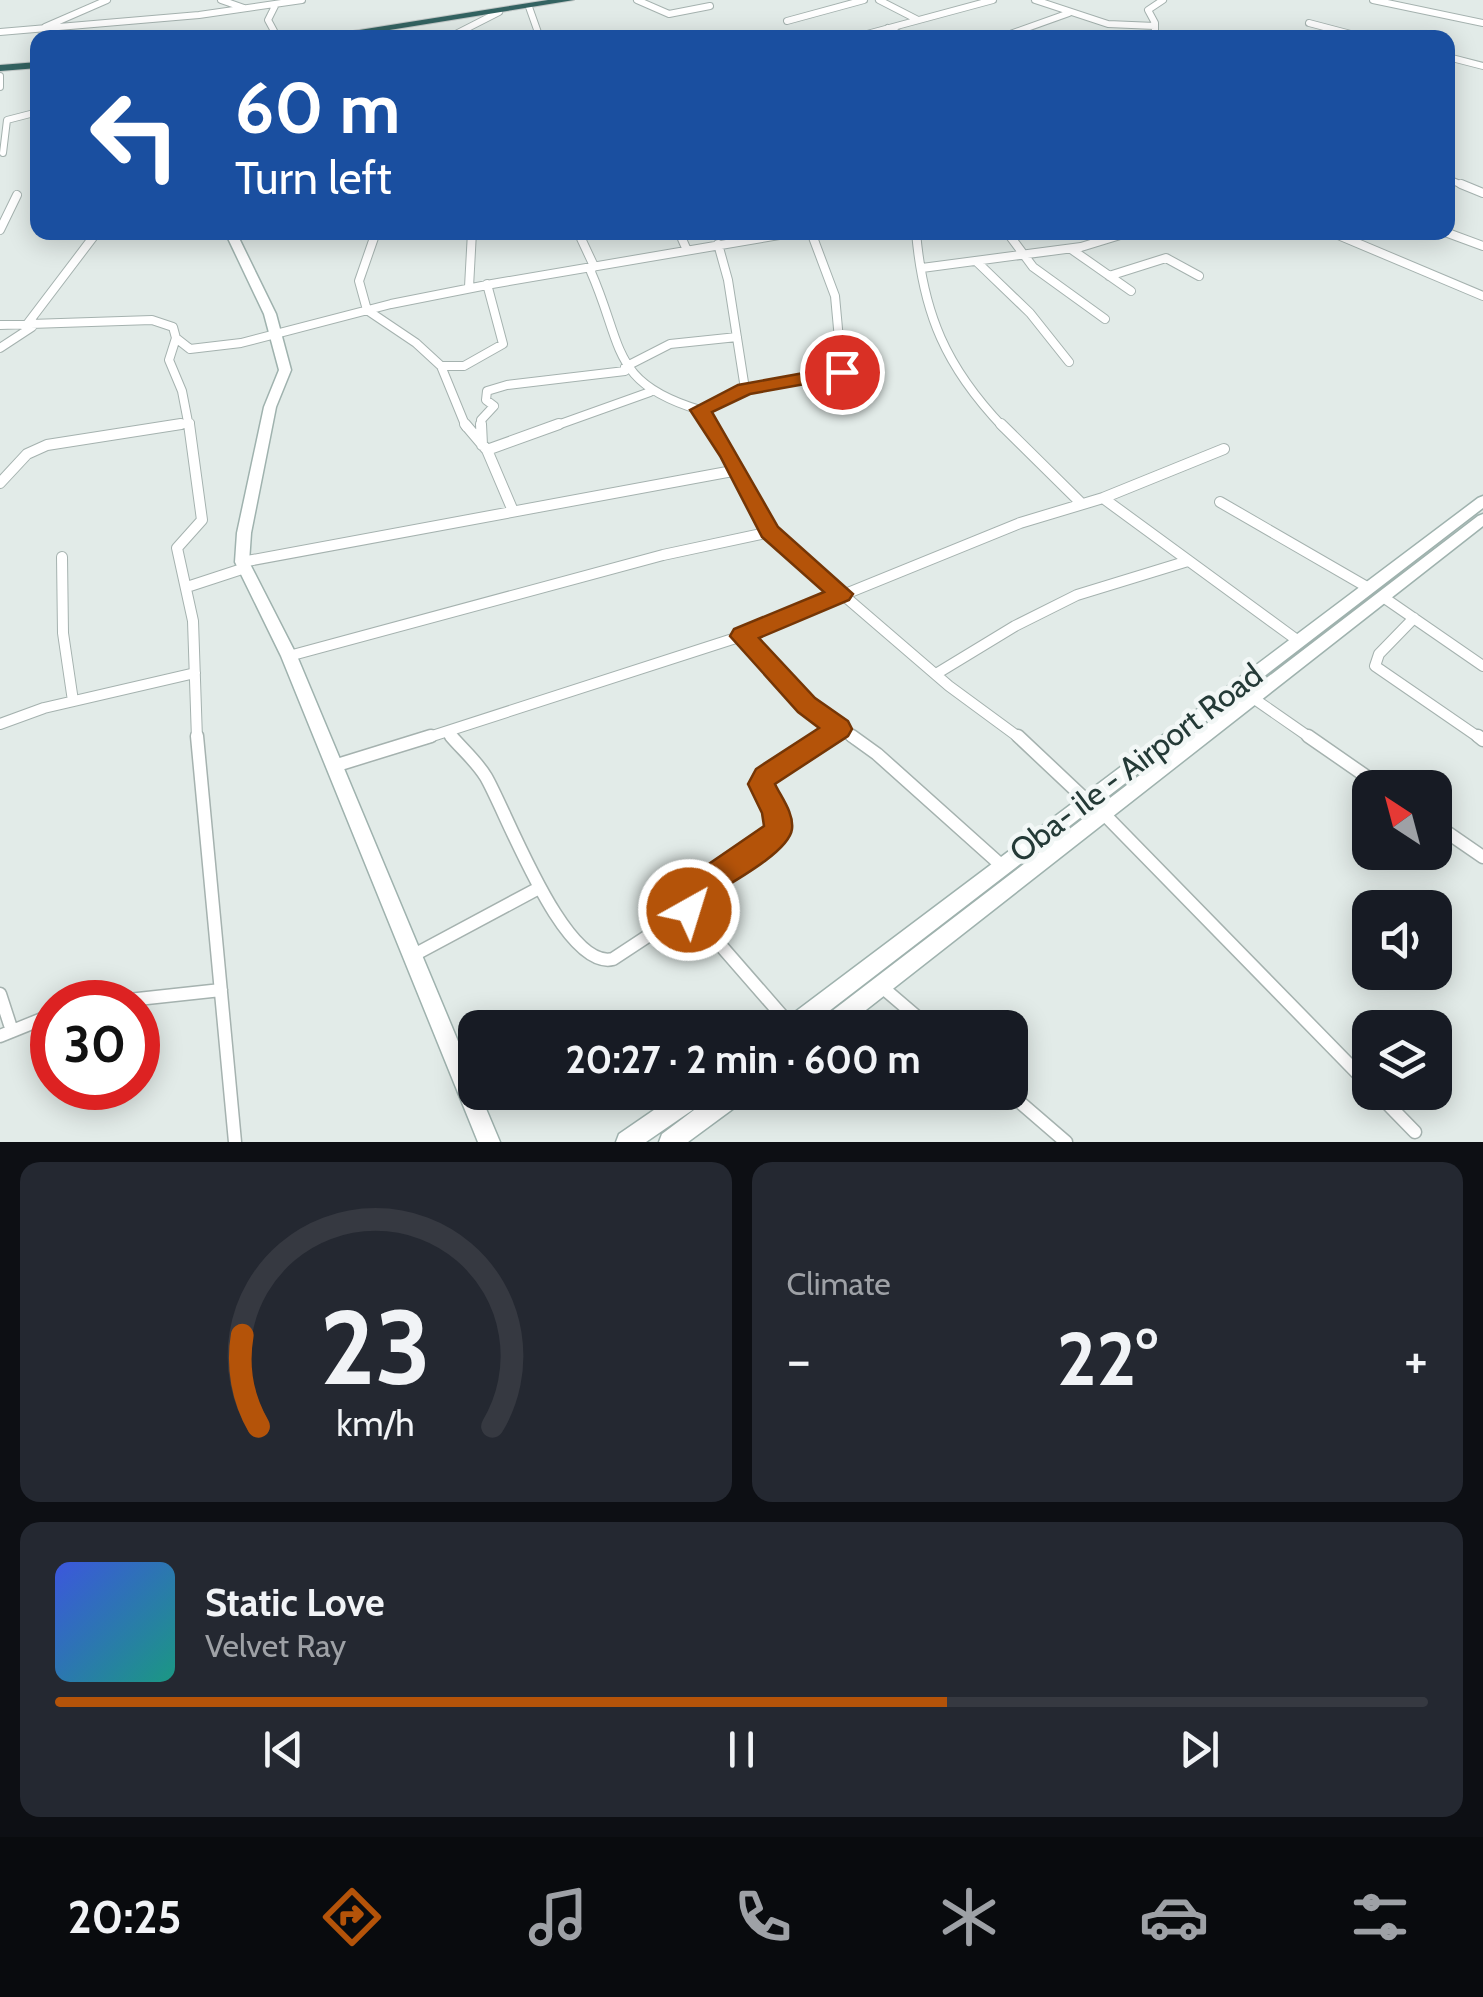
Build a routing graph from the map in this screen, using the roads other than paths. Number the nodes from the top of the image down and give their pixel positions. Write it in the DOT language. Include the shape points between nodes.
graph roads {
  1 [pos="107,0"];
  2 [pos="221,0"];
  3 [pos="302,0"];
  4 [pos="569,0"];
  5 [pos="636,0"];
  6 [pos="864,0"];
  7 [pos="879,0"];
  8 [pos="993,0"];
  9 [pos="1035,0"];
  10 [pos="1163,0"];
  11 [pos="1373,0"];
  12 [pos="275,6"];
  13 [pos="710,6"];
  14 [pos="529,7"];
  15 [pos="245,8"];
  16 [pos="498,12"];
  17 [pos="1070,12"];
  18 [pos="919,20"];
  19 [pos="786,21"];
  20 [pos="1309,23"];
  21 [pos="1483,23"];
  22 [pos="1155,26"];
  23 [pos="44,27"];
  24 [pos="888,28"];
  25 [pos="273,30"];
  26 [pos="371,30"];
  27 [pos="456,30"];
  28 [pos="537,30"];
  29 [pos="880,30"];
  30 [pos="892,30"];
  31 [pos="1022,30"];
  32 [pos="1155,30"];
  33 [pos="1336,30"];
  34 [pos="0,32"];
  35 [pos="1455,59"];
  36 [pos="30,66"];
  37 [pos="1483,66"];
  38 [pos="0,72"];
  39 [pos="0,87"];
  40 [pos="30,114"];
  41 [pos="3,153"];
  42 [pos="1455,181"];
  43 [pos="1483,193"];
  44 [pos="17,195"];
  45 [pos="0,230"];
  46 [pos="1455,236"];
  47 [pos="91,240"];
  48 [pos="234,240"];
  49 [pos="373,240"];
  50 [pos="472,240"];
  51 [pos="582,240"];
  52 [pos="682,240"];
  53 [pos="744,240"];
  54 [pos="814,240"];
  55 [pos="917,240"];
  56 [pos="1012,240"];
  57 [pos="1100,240"];
  58 [pos="1350,240"];
  59 [pos="718,244"];
  60 [pos="1483,246"];
  61 [pos="686,248"];
  62 [pos="1070,248"];
  63 [pos="1022,256"];
  64 [pos="977,262"];
  65 [pos="593,264"];
  66 [pos="922,268"];
  67 [pos="1110,276"];
  68 [pos="1199,276"];
  69 [pos="486,284"];
  70 [pos="469,287"];
  71 [pos="1130,291"];
  72 [pos="1483,296"];
  73 [pos="367,310"];
  74 [pos="1105,319"];
  75 [pos="0,325"];
  76 [pos="29,327"];
  77 [pos="276,332"];
  78 [pos="738,337"];
  79 [pos="176,338"];
  80 [pos="0,348"];
  81 [pos="1069,362"];
  82 [pos="441,366"];
  83 [pos="625,369"];
  84 [pos="745,389"];
  85 [pos="650,392"];
  86 [pos="700,410"];
  87 [pos="190,423"];
  88 [pos="485,448"];
  89 [pos="1224,449"];
  90 [pos="738,470"];
  91 [pos="0,483"];
  92 [pos="1104,498"];
  93 [pos="1483,500"];
  94 [pos="1220,502"];
  95 [pos="1081,503"];
  96 [pos="513,511"];
  97 [pos="1483,520"];
  98 [pos="770,532"];
  99 [pos="1466,533"];
  100 [pos="1441,540"];
  101 [pos="1483,544"];
  102 [pos="62,556"];
  103 [pos="1188,561"];
  104 [pos="244,565"];
  105 [pos="190,586"];
  106 [pos="1375,592"];
  107 [pos="841,594"];
  108 [pos="1414,618"];
  109 [pos="742,636"];
  110 [pos="1297,640"];
  111 [pos="289,656"];
  112 [pos="1483,666"];
  113 [pos="1260,669"];
  114 [pos="195,673"];
  115 [pos="936,674"];
  116 [pos="1276,680"];
  117 [pos="1253,698"];
  118 [pos="73,701"];
  119 [pos="0,724"];
  120 [pos="839,729"];
  121 [pos="447,732"];
  122 [pos="1483,740"];
  123 [pos="334,766"];
  124 [pos="1357,770"];
  125 [pos="1088,800"];
  126 [pos="1104,814"];
  127 [pos="1452,836"];
  128 [pos="1483,857"];
  129 [pos="1001,865"];
  130 [pos="539,888"];
  131 [pos="689,910"];
  132 [pos="411,956"];
  133 [pos="882,987"];
  134 [pos="221,990"];
  135 [pos="0,994"];
  136 [pos="160,997"];
  137 [pos="775,1010"];
  138 [pos="812,1010"];
  139 [pos="851,1010"];
  140 [pos="909,1010"];
  141 [pos="30,1024"];
  142 [pos="6,1034"];
  143 [pos="1352,1068"];
  144 [pos="1028,1109"];
  145 [pos="674,1110"];
  146 [pos="716,1110"];
  147 [pos="1394,1110"];
  148 [pos="1415,1132"];
  149 [pos="684,1138"];
  150 [pos="632,1141"];
  151 [pos="235,1142"];
  152 [pos="489,1142"];
  153 [pos="1066,1142"];
  1 -- 23 [label="street"];
  2 -- 15 [label="street"];
  3 -- 12 [label="street"];
  4 -- 14 [label="highway"];
  5 -- 13 [label="street" via="669,14"];
  6 -- 19 [label="street"];
  7 -- 18 [label="street"];
  8 -- 18 [label="street"];
  9 -- 17 [label="street"];
  10 -- 22 [label="street" via="1148,10"];
  11 -- 21 [label="street"];
  12 -- 15 [label="street"];
  12 -- 25 [label="street" via="268,20"];
  14 -- 16 [label="highway"];
  14 -- 28 [label="street"];
  15 -- 23 [label="street"];
  16 -- 26 [label="highway"];
  16 -- 27 [label="street"];
  17 -- 22 [label="street" via="1114,25"];
  17 -- 31 [label="street"];
  18 -- 24 [label="street"];
  20 -- 33 [label="street"];
  22 -- 32 [label="street"];
  23 -- 34 [label="street"];
  24 -- 29 [label="street"];
  24 -- 30 [label="street"];
  35 -- 37 [label="street"];
  36 -- 38 [label="highway"];
  38 -- 39 [label="street"];
  40 -- 41 [label="street" via="7,120"];
  42 -- 43 [label="street"];
  44 -- 45 [label="street"];
  46 -- 60 [label="street"];
  47 -- 76 [label="street"];
  48 -- 77 [label="main road"];
  49 -- 73 [label="street" via="360,282"];
  50 -- 70 [label="street"];
  51 -- 65 [label="street"];
  52 -- 61 [label="street"];
  53 -- 59 [label="street"];
  54 -- 84 [label="street" via="834,296 842,372"];
  55 -- 66 [label="street"];
  56 -- 63 [label="street"];
  57 -- 62 [label="street"];
  58 -- 72 [label="street"];
  59 -- 61 [label="street"];
  59 -- 78 [label="street"];
  61 -- 65 [label="street"];
  62 -- 63 [label="street"];
  62 -- 67 [label="street"];
  63 -- 64 [label="street"];
  63 -- 74 [label="street"];
  64 -- 66 [label="street"];
  64 -- 81 [label="street" via="1018,299"];
  65 -- 69 [label="street"];
  65 -- 83 [label="street"];
  66 -- 95 [label="street" via="950,362 1014,440"];
  67 -- 68 [label="street" via="1166,258"];
  67 -- 71 [label="street"];
  69 -- 70 [label="street"];
  69 -- 82 [label="street" via="503,344 475,362"];
  70 -- 73 [label="street"];
  73 -- 77 [label="street"];
  73 -- 82 [label="street"];
  75 -- 76 [label="street"];
  76 -- 79 [label="street" via="152,320 174,327"];
  76 -- 80 [label="street"];
  77 -- 79 [label="street" via="196,349"];
  77 -- 104 [label="main road" via="284,376 270,407 244,533"];
  78 -- 83 [label="street" via="670,344"];
  78 -- 84 [label="street"];
  79 -- 87 [label="street" via="168,354 186,392"];
  82 -- 88 [label="street" via="468,431"];
  83 -- 85 [label="street"];
  83 -- 88 [label="street" via="487,392 494,406 480,420"];
  84 -- 86 [label="street"];
  85 -- 86 [label="street"];
  85 -- 88 [label="street"];
  86 -- 90 [label="street"];
  87 -- 91 [label="street" via="47,446 27,454"];
  87 -- 105 [label="street" via="202,520 178,548"];
  88 -- 96 [label="street"];
  89 -- 92 [label="street"];
  90 -- 96 [label="street"];
  90 -- 98 [label="street"];
  92 -- 95 [label="street"];
  92 -- 103 [label="street"];
  93 -- 100 [label="main road, Oba- ile - Airport Road"];
  94 -- 106 [label="street"];
  95 -- 107 [label="street"];
  96 -- 104 [label="street"];
  97 -- 99 [label="main road, Oba- ile - Airport Road"];
  98 -- 107 [label="street"];
  98 -- 111 [label="street"];
  99 -- 100 [label="main road, Oba- ile - Airport Road"];
  99 -- 101 [label="main road"];
  100 -- 106 [label="main road, Oba- ile - Airport Road"];
  102 -- 118 [label="street"];
  103 -- 110 [label="street"];
  103 -- 115 [label="street" via="1084,592 1010,627"];
  104 -- 105 [label="street"];
  104 -- 111 [label="main road"];
  105 -- 114 [label="street"];
  106 -- 108 [label="street"];
  106 -- 110 [label="main road, Oba- ile - Airport Road"];
  106 -- 116 [label="main road, Oba- ile - Airport Road"];
  107 -- 109 [label="street"];
  107 -- 115 [label="street"];
  108 -- 112 [label="street"];
  108 -- 122 [label="street" via="1378,654 1375,666"];
  109 -- 120 [label="street" via="806,705"];
  109 -- 121 [label="street"];
  110 -- 113 [label="main road, Oba- ile - Airport Road"];
  111 -- 123 [label="main road"];
  113 -- 116 [label="main road"];
  113 -- 125 [label="main road, Oba- ile - Airport Road"];
  114 -- 118 [label="street"];
  114 -- 134 [label="street"];
  115 -- 125 [label="street"];
  116 -- 117 [label="main road, Oba- ile - Airport Road"];
  117 -- 124 [label="street"];
  117 -- 126 [label="main road, Oba- ile - Airport Road"];
  118 -- 119 [label="street"];
  120 -- 129 [label="street" via="877,754"];
  120 -- 131 [label="street" via="765,776 778,830 691,892"];
  121 -- 123 [label="street"];
  121 -- 130 [label="street" via="484,773"];
  123 -- 132 [label="main road"];
  125 -- 129 [label="main road, Oba- ile - Airport Road"];
  126 -- 133 [label="main road, Oba- ile - Airport Road"];
  126 -- 143 [label="street"];
  127 -- 128 [label="street"];
  129 -- 138 [label="main road, Oba- ile - Airport Road"];
  130 -- 131 [label="street" via="582,949 605,961"];
  130 -- 132 [label="street"];
  131 -- 137 [label="street"];
  132 -- 152 [label="main road"];
  133 -- 139 [label="main road, Oba- ile - Airport Road"];
  133 -- 140 [label="street"];
  134 -- 136 [label="street"];
  134 -- 151 [label="street"];
  135 -- 142 [label="street"];
  141 -- 142 [label="street"];
  144 -- 153 [label="street"];
  145 -- 150 [label="main road"];
  146 -- 149 [label="main road"];
  147 -- 148 [label="street"];
}
